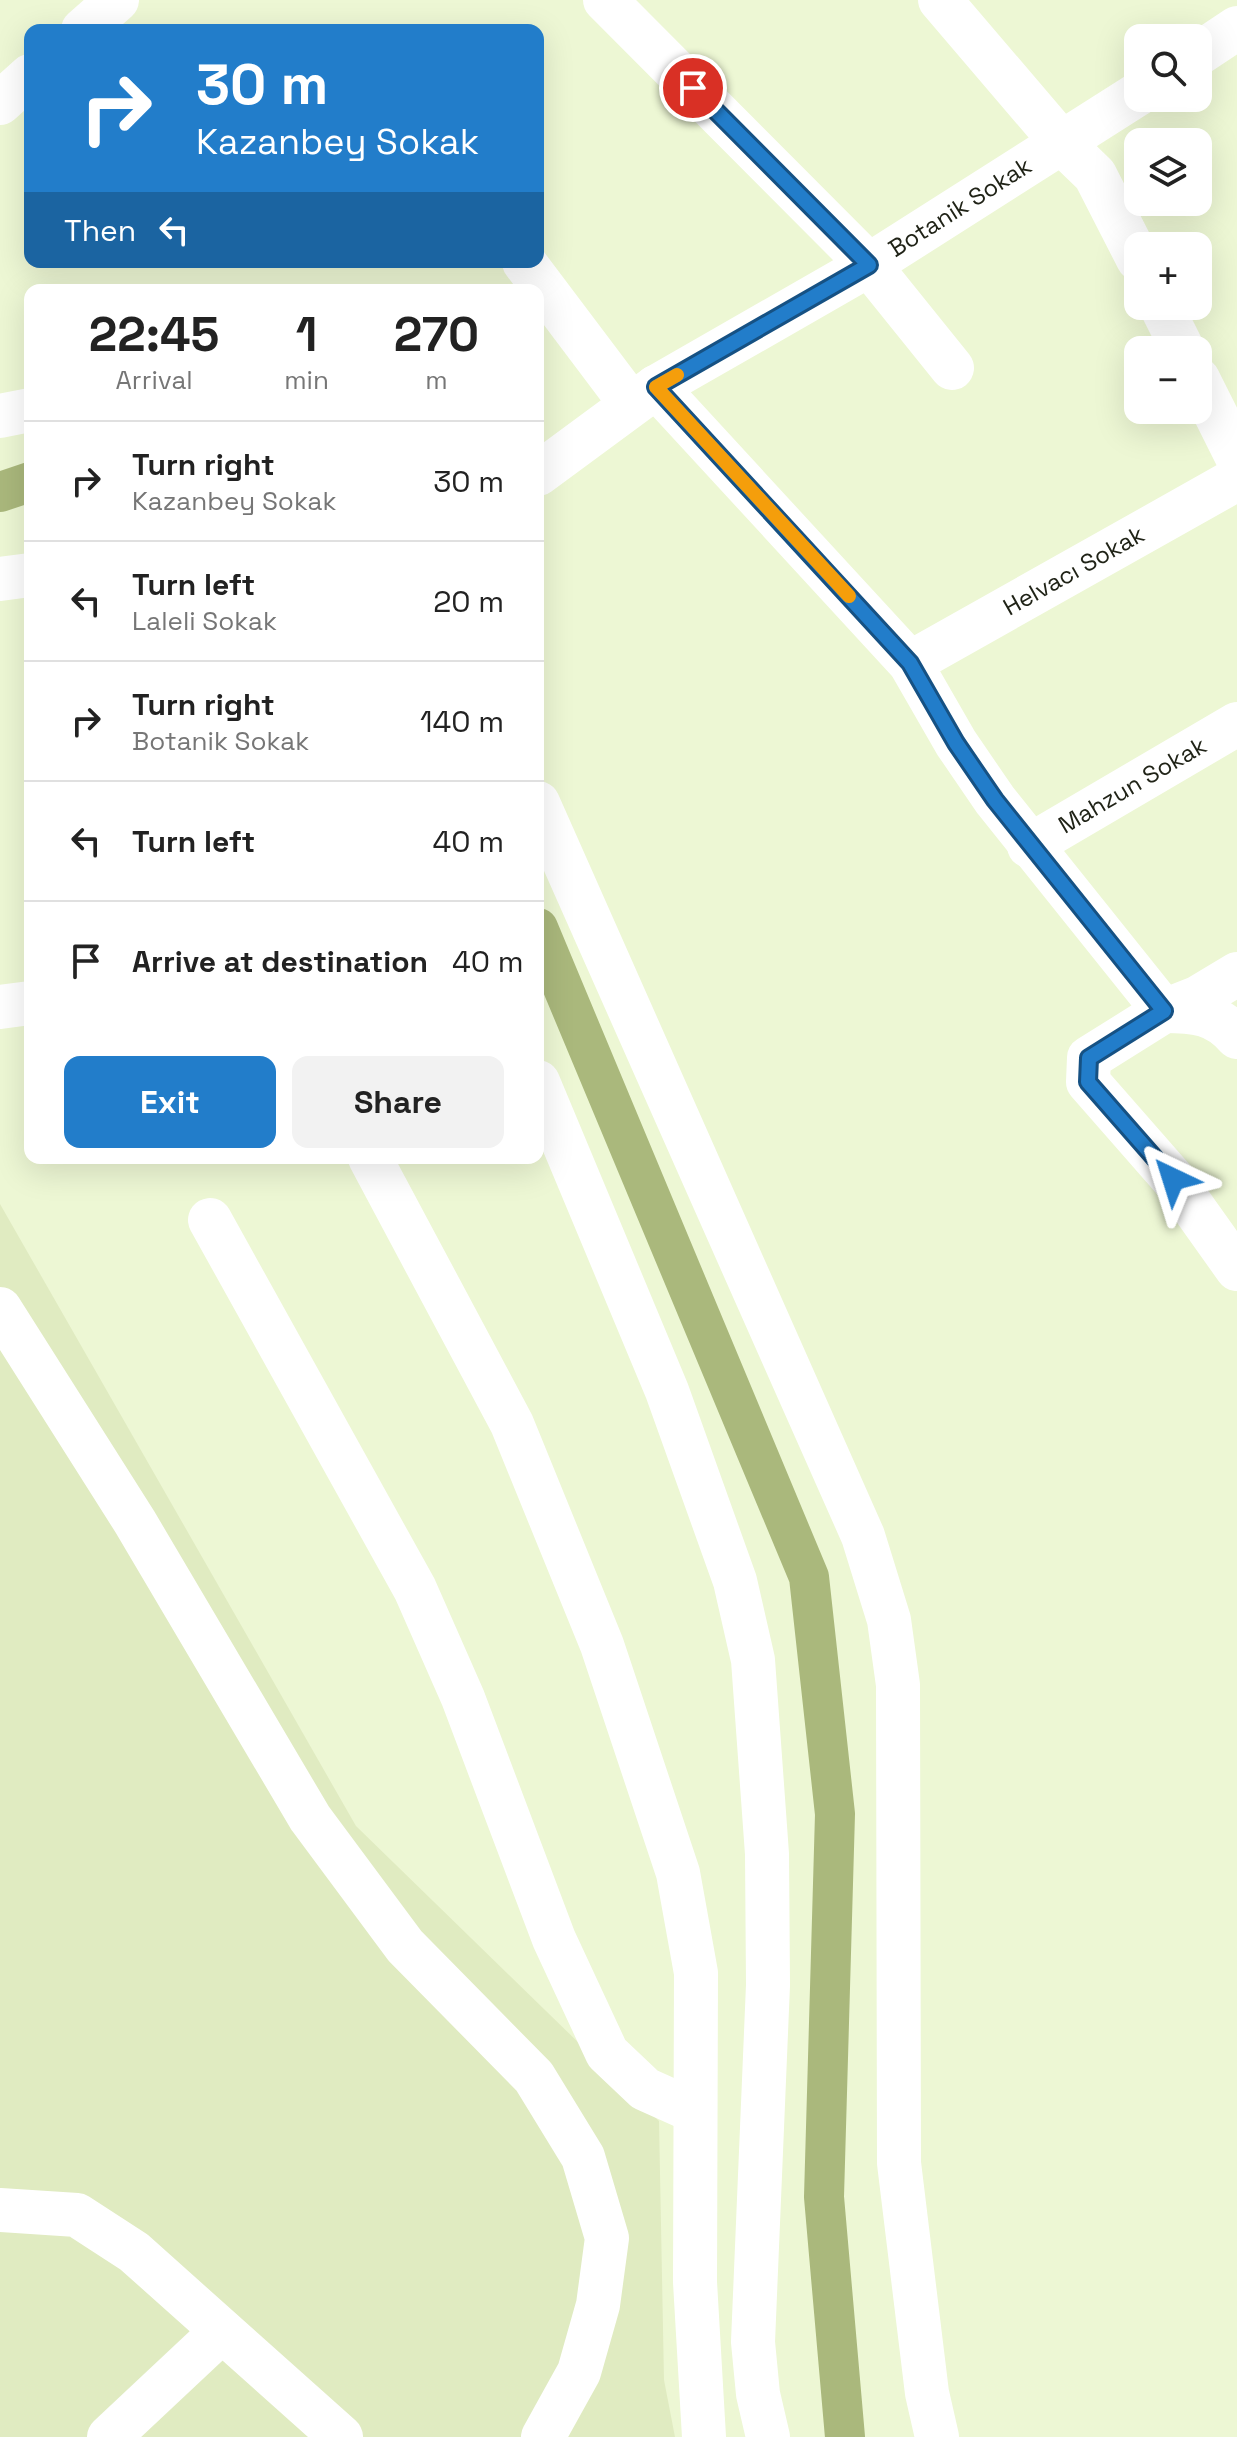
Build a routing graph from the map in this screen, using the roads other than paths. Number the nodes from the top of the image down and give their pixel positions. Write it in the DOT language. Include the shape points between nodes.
graph roads {
  1 [pos="117,0"];
  2 [pos="605,0"];
  3 [pos="940,0"];
  4 [pos="90,24"];
  5 [pos="1237,28"];
  6 [pos="1212,45"];
  7 [pos="24,81"];
  8 [pos="0,103"];
  9 [pos="1124,103"];
  10 [pos="1063,144"];
  11 [pos="1124,232"];
  12 [pos="869,265"];
  13 [pos="529,268"];
  14 [pos="544,284"];
  15 [pos="544,285"];
  16 [pos="952,368"];
  17 [pos="643,396"];
  18 [pos="1212,407"];
  19 [pos="24,411"];
  20 [pos="0,416"];
  21 [pos="1237,457"];
  22 [pos="544,470"];
  23 [pos="1237,479"];
  24 [pos="24,576"];
  25 [pos="0,579"];
  26 [pos="910,663"];
  27 [pos="1237,724"];
  28 [pos="544,817"];
  29 [pos="1029,846"];
  30 [pos="1237,974"];
  31 [pos="24,1004"];
  32 [pos="0,1007"];
  33 [pos="1164,1011"];
  34 [pos="1237,1037"];
  35 [pos="544,1096"];
  36 [pos="373,1164"];
  37 [pos="210,1220"];
  38 [pos="1237,1269"];
  39 [pos="0,1309"];
  40 [pos="694,2111"];
  41 [pos="0,2210"];
  42 [pos="222,2331"];
  43 [pos="109,2437"];
  44 [pos="341,2437"];
  45 [pos="543,2437"];
  46 [pos="704,2437"];
  47 [pos="768,2437"];
  48 [pos="937,2437"];
  1 -- 4 [label="street"];
  2 -- 12 [label="street"];
  3 -- 10 [label="street"];
  5 -- 6 [label="street"];
  7 -- 8 [label="street"];
  9 -- 10 [label="street, Botanik Sokak"];
  10 -- 11 [label="street" via="1095,175"];
  10 -- 12 [label="street, Botanik Sokak"];
  12 -- 16 [label="street"];
  12 -- 17 [label="street, Botanik Sokak"];
  13 -- 14 [label="street"];
  15 -- 17 [label="street"];
  17 -- 22 [label="street, Botanik Sokak"];
  17 -- 26 [label="street"];
  18 -- 21 [label="street"];
  19 -- 20 [label="street"];
  23 -- 26 [label="street, Helvacı Sokak"];
  24 -- 25 [label="street"];
  26 -- 29 [label="street" via="956,743"];
  27 -- 29 [label="street, Mahzun Sokak"];
  28 -- 48 [label="street" via="863,1536 889,1620 898,1685 899,2163"];
  29 -- 33 [label="street"];
  30 -- 33 [label="street"];
  31 -- 32 [label="street"];
  33 -- 34 [label="street" via="1194,1011 1222,1020"];
  33 -- 38 [label="street" via="1089,1058 1088,1082 1173,1179"];
  35 -- 47 [label="street" via="667,1391 735,1581 753,1660 767,1854 768,1985 753,2342"];
  36 -- 40 [label="street" via="512,1424 602,1645 687,1907 696,1973"];
  37 -- 40 [label="street" via="415,1589 463,1698 554,1939 607,2053 645,2089"];
  39 -- 45 [label="street" via="135,1522 310,1818 405,1946 534,2077 583,2157 607,2238 598,2305 579,2372"];
  40 -- 46 [label="street" via="695,2282"];
  41 -- 42 [label="street" via="77,2215 134,2252"];
  42 -- 43 [label="street"];
  42 -- 44 [label="street"];
}
